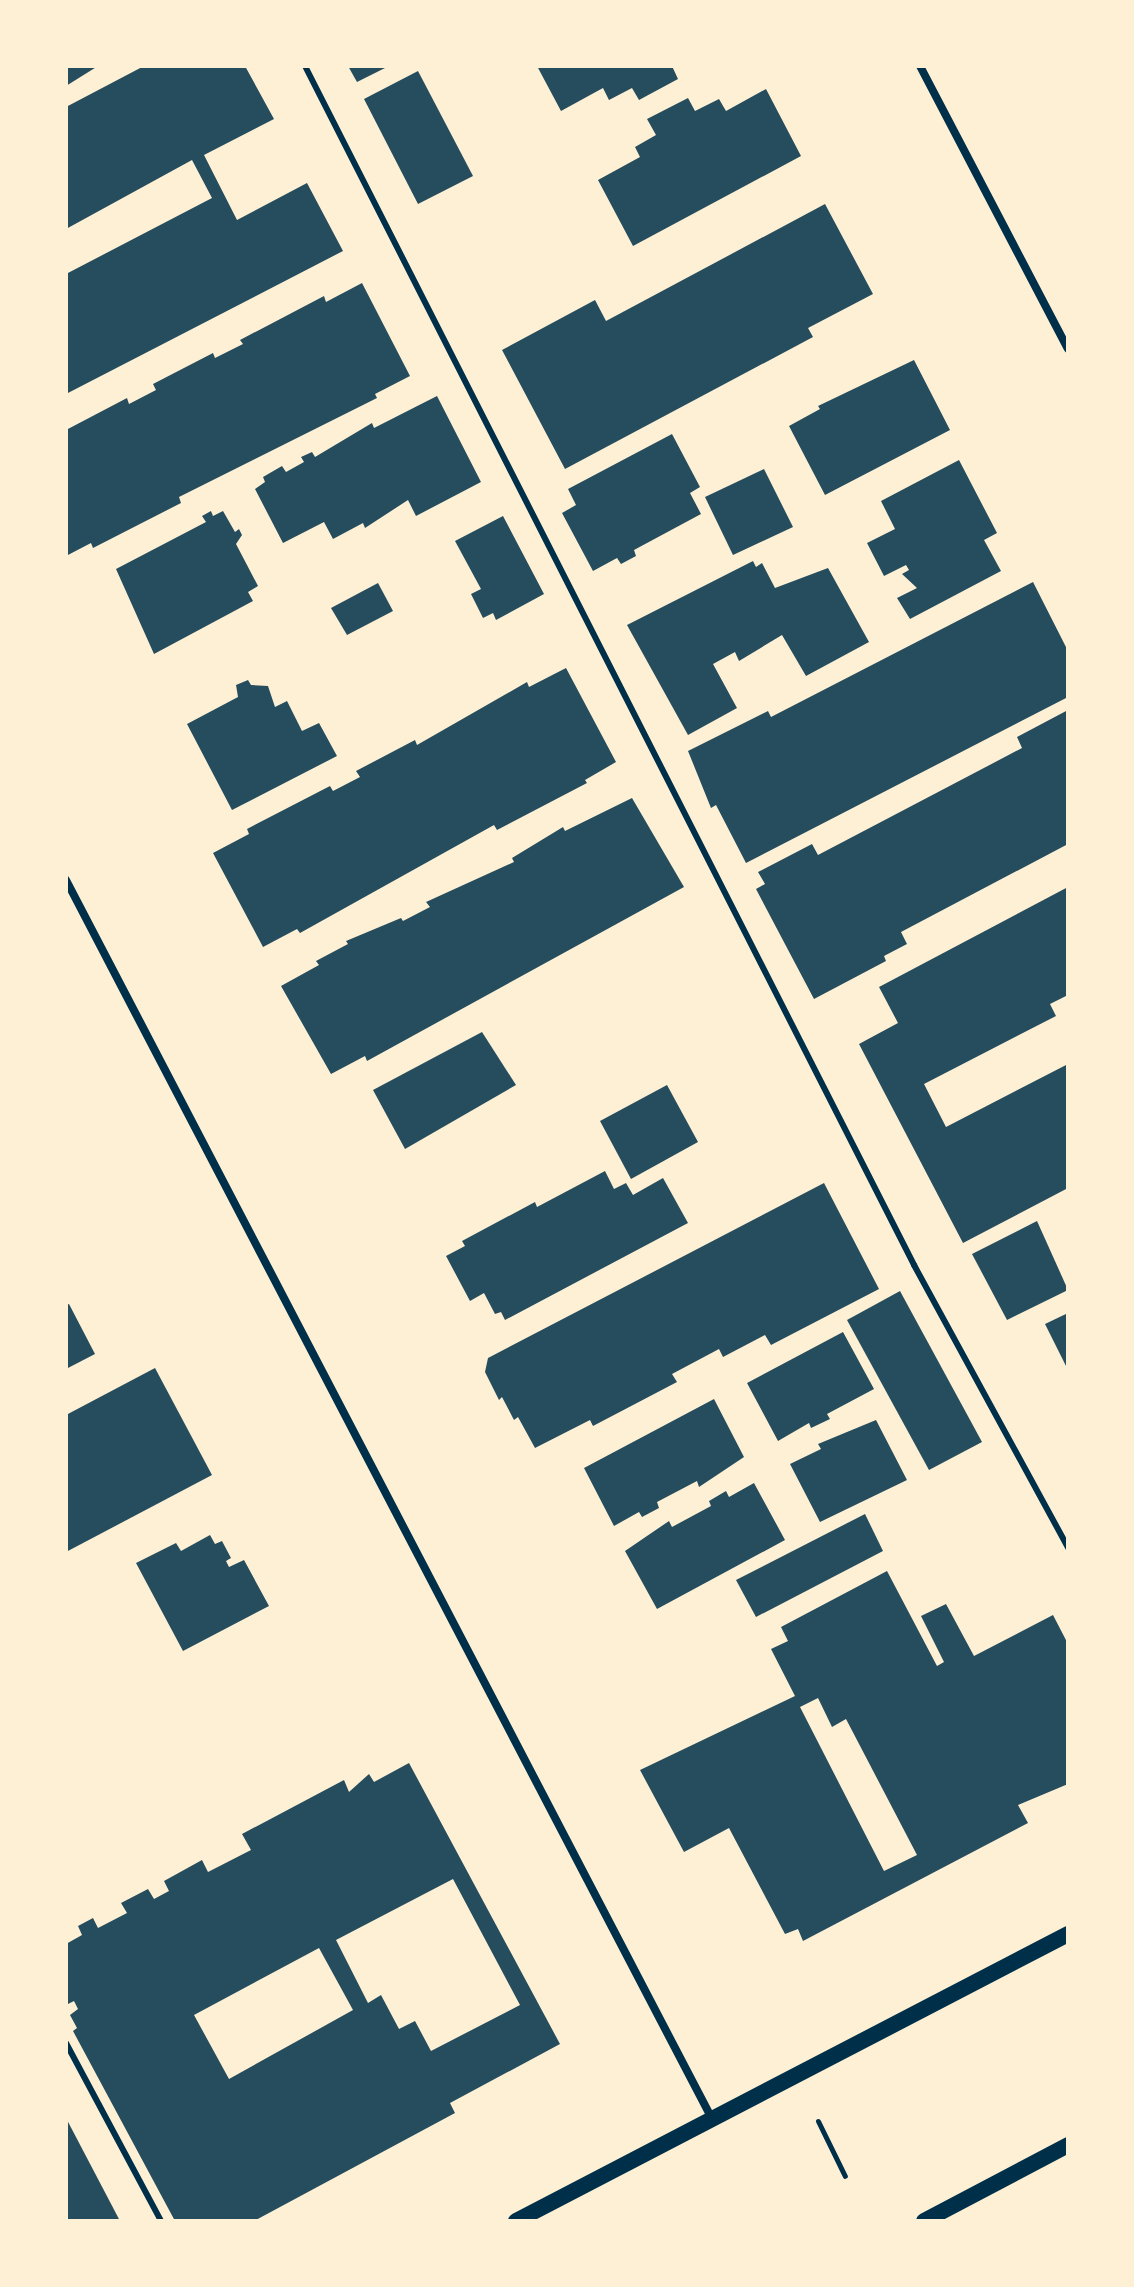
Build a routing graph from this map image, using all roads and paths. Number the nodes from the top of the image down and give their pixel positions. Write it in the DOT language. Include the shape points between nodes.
graph roads {
  1 [pos="305,66"];
  2 [pos="920,66"];
  3 [pos="1068,349"];
  4 [pos="66,880"];
  5 [pos="1068,1548"];
  6 [pos="1068,1934"];
  7 [pos="66,2043"];
  8 [pos="712,2119"];
  9 [pos="818,2121"];
  10 [pos="1068,2145"];
  11 [pos="845,2176"];
  12 [pos="161,2221"];
  13 [pos="516,2221"];
  14 [pos="924,2221"];
  1 -- 5 [label="lane" via="914,1265"];
  2 -- 3 [label="street"];
  4 -- 8 [label="street"];
  6 -- 8 [label="main road"];
  7 -- 12 [label="lane"];
  8 -- 13 [label="main road"];
  9 -- 11 [label="path"];
  10 -- 14 [label="main road"];
}
